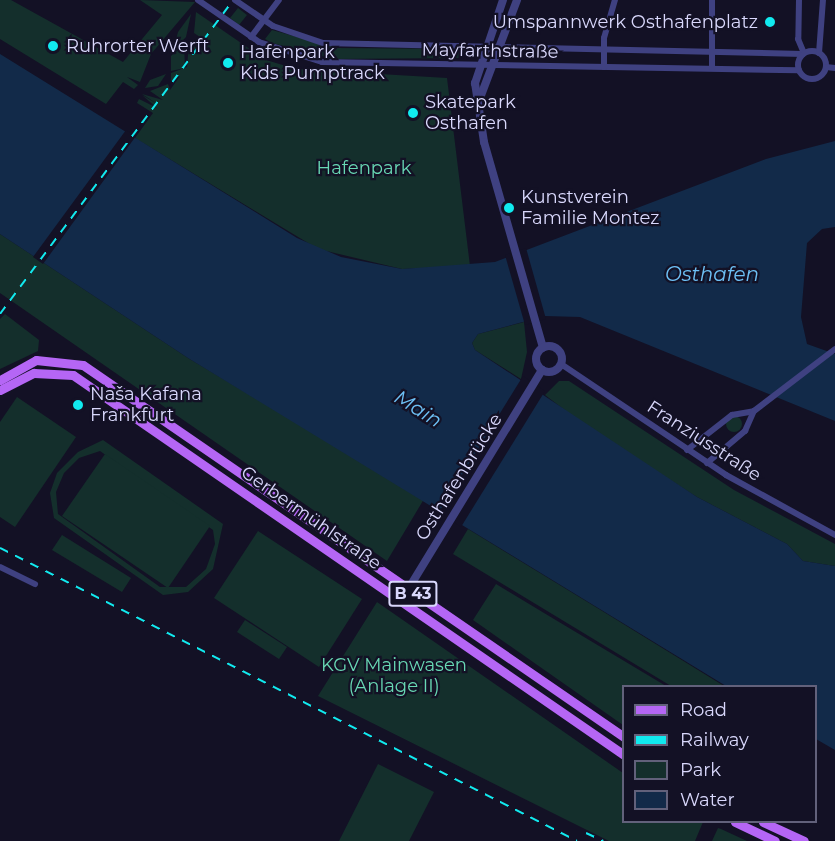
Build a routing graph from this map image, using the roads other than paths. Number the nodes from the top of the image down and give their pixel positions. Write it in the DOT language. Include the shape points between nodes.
graph roads {
  1 [pos="198,0"];
  2 [pos="235,0"];
  3 [pos="279,0"];
  4 [pos="503,0"];
  5 [pos="518,0"];
  6 [pos="615,0"];
  7 [pos="712,0"];
  8 [pos="799,0"];
  9 [pos="823,0"];
  10 [pos="263,21"];
  11 [pos="251,37"];
  12 [pos="485,46"];
  13 [pos="499,46"];
  14 [pos="604,48"];
  15 [pos="711,50"];
  16 [pos="804,53"];
  17 [pos="819,53"];
  18 [pos="477,66"];
  19 [pos="490,66"];
  20 [pos="604,67"];
  21 [pos="826,67"];
  22 [pos="711,68"];
  23 [pos="835,68"];
  24 [pos="799,70"];
  25 [pos="479,102"];
  26 [pos="543,348"];
  27 [pos="833,350"];
  28 [pos="561,363"];
  29 [pos="542,370"];
  30 [pos="0,380"];
  31 [pos="0,390"];
  32 [pos="754,411"];
  33 [pos="687,450"];
  34 [pos="707,463"];
  35 [pos="835,535"];
  36 [pos="0,567"];
  37 [pos="35,584"];
  38 [pos="408,590"];
  39 [pos="401,601"];
  40 [pos="622,737"];
  41 [pos="622,753"];
  42 [pos="737,823"];
  43 [pos="765,823"];
  44 [pos="775,841"];
  45 [pos="804,841"];
  1 -- 11 [label="street, Mayfarthstraße"];
  2 -- 10 [label="street, Mayfarthstraße"];
  3 -- 10 [label="street"];
  4 -- 12 [label="street"];
  5 -- 13 [label="street"];
  6 -- 14 [label="street"];
  7 -- 15 [label="street"];
  8 -- 16 [label="street" via="798,39"];
  9 -- 17 [label="street"];
  10 -- 11 [label="street"];
  10 -- 12 [label="street, Mayfarthstraße" via="322,43"];
  11 -- 18 [label="street, Mayfarthstraße" via="322,62"];
  12 -- 13 [label="street, Mayfarthstraße"];
  12 -- 18 [label="street"];
  13 -- 14 [label="street, Mayfarthstraße"];
  13 -- 19 [label="street"];
  14 -- 15 [label="street, Mayfarthstraße"];
  14 -- 20 [label="street"];
  15 -- 16 [label="street, Mayfarthstraße"];
  15 -- 22 [label="street"];
  16 -- 17 [label="street"];
  16 -- 24 [label="street"];
  17 -- 21 [label="street"];
  18 -- 19 [label="street, Mayfarthstraße"];
  18 -- 25 [label="street"];
  19 -- 20 [label="street, Mayfarthstraße"];
  19 -- 25 [label="street"];
  20 -- 22 [label="street, Mayfarthstraße"];
  21 -- 23 [label="street"];
  21 -- 24 [label="street" via="815,78"];
  22 -- 24 [label="street, Mayfarthstraße"];
  25 -- 26 [label="street" via="481,133"];
  26 -- 28 [label="street, Franziusstraße" via="557,349"];
  26 -- 29 [label="street" via="536,361"];
  27 -- 32 [label="street"];
  28 -- 29 [label="street" via="553,371"];
  28 -- 33 [label="street, Franziusstraße"];
  29 -- 38 [label="street, Osthafenbrücke"];
  30 -- 38 [label="main road, Gerbermühlstraße / B 43" via="36,360 83,365"];
  31 -- 39 [label="main road, Gerbermühlstraße / B 43" via="34,373 73,375"];
  32 -- 33 [label="street" via="732,415"];
  32 -- 34 [label="street" via="745,431"];
  33 -- 34 [label="street, Franziusstraße"];
  34 -- 35 [label="street, Franziusstraße"];
  36 -- 37 [label="street"];
  38 -- 39 [label="street, Osthafenbrücke"];
  38 -- 40 [label="main road, Gerbermühlstraße / B 43"];
  39 -- 41 [label="main road, Gerbermühlstraße / B 43"];
  42 -- 44 [label="main road"];
  43 -- 45 [label="main road"];
}
